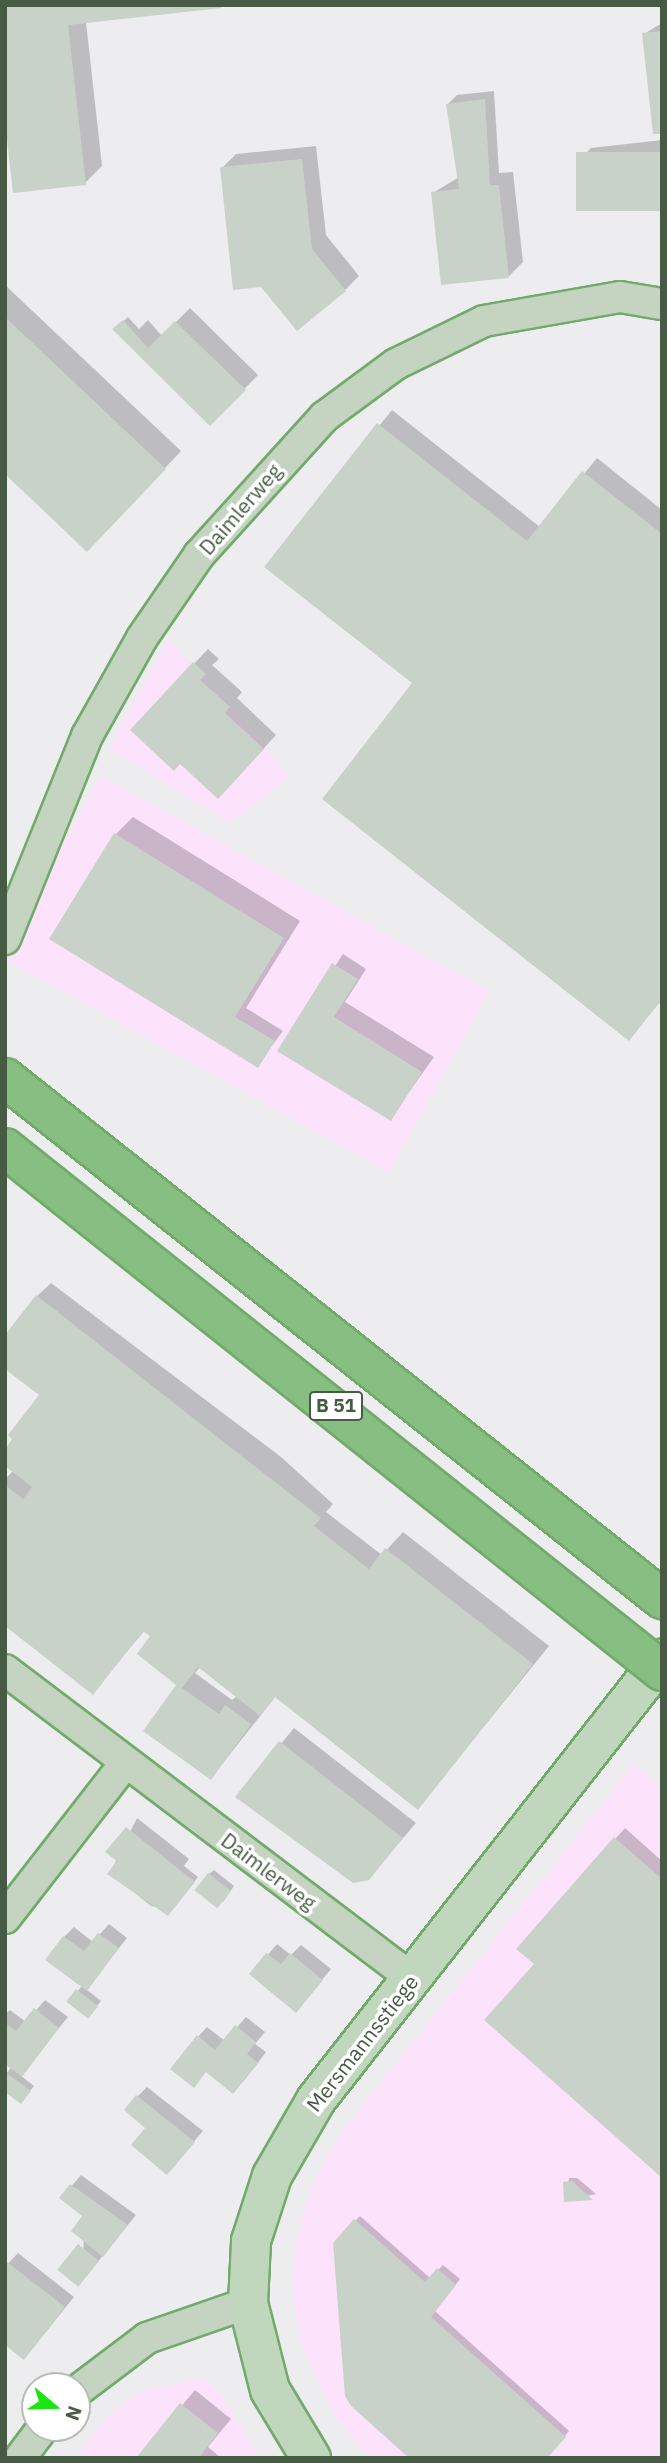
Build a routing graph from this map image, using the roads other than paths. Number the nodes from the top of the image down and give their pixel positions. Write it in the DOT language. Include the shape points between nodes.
graph roads {
  1 [pos="662,304"];
  2 [pos="5,939"];
  3 [pos="5,1078"];
  4 [pos="5,1148"];
  5 [pos="662,1599"];
  6 [pos="662,1659"];
  7 [pos="5,1670"];
  8 [pos="662,1671"];
  9 [pos="126,1762"];
  10 [pos="5,1918"];
  11 [pos="413,1979"];
  12 [pos="248,2303"];
  13 [pos="91,2380"];
  14 [pos="32,2442"];
  15 [pos="20,2458"];
  16 [pos="311,2458"];
  1 -- 2 [label="street, Daimlerweg" via="620,297 484,321 396,364 324,417 199,555 142,638 87,736"];
  3 -- 5 [label="highway, B 51"];
  4 -- 8 [label="highway, B 51, bridge"];
  6 -- 11 [label="street, Mersmannsstiege"];
  7 -- 9 [label="street, Daimlerweg"];
  9 -- 10 [label="street"];
  9 -- 11 [label="street, Daimlerweg"];
  11 -- 12 [label="street, Mersmannsstiege" via="316,2100 281,2156 251,2241"];
  12 -- 13 [label="street" via="147,2338"];
  12 -- 16 [label="street, Mersmannsstiege" via="270,2390"];
  14 -- 15 [label="street"];
}
